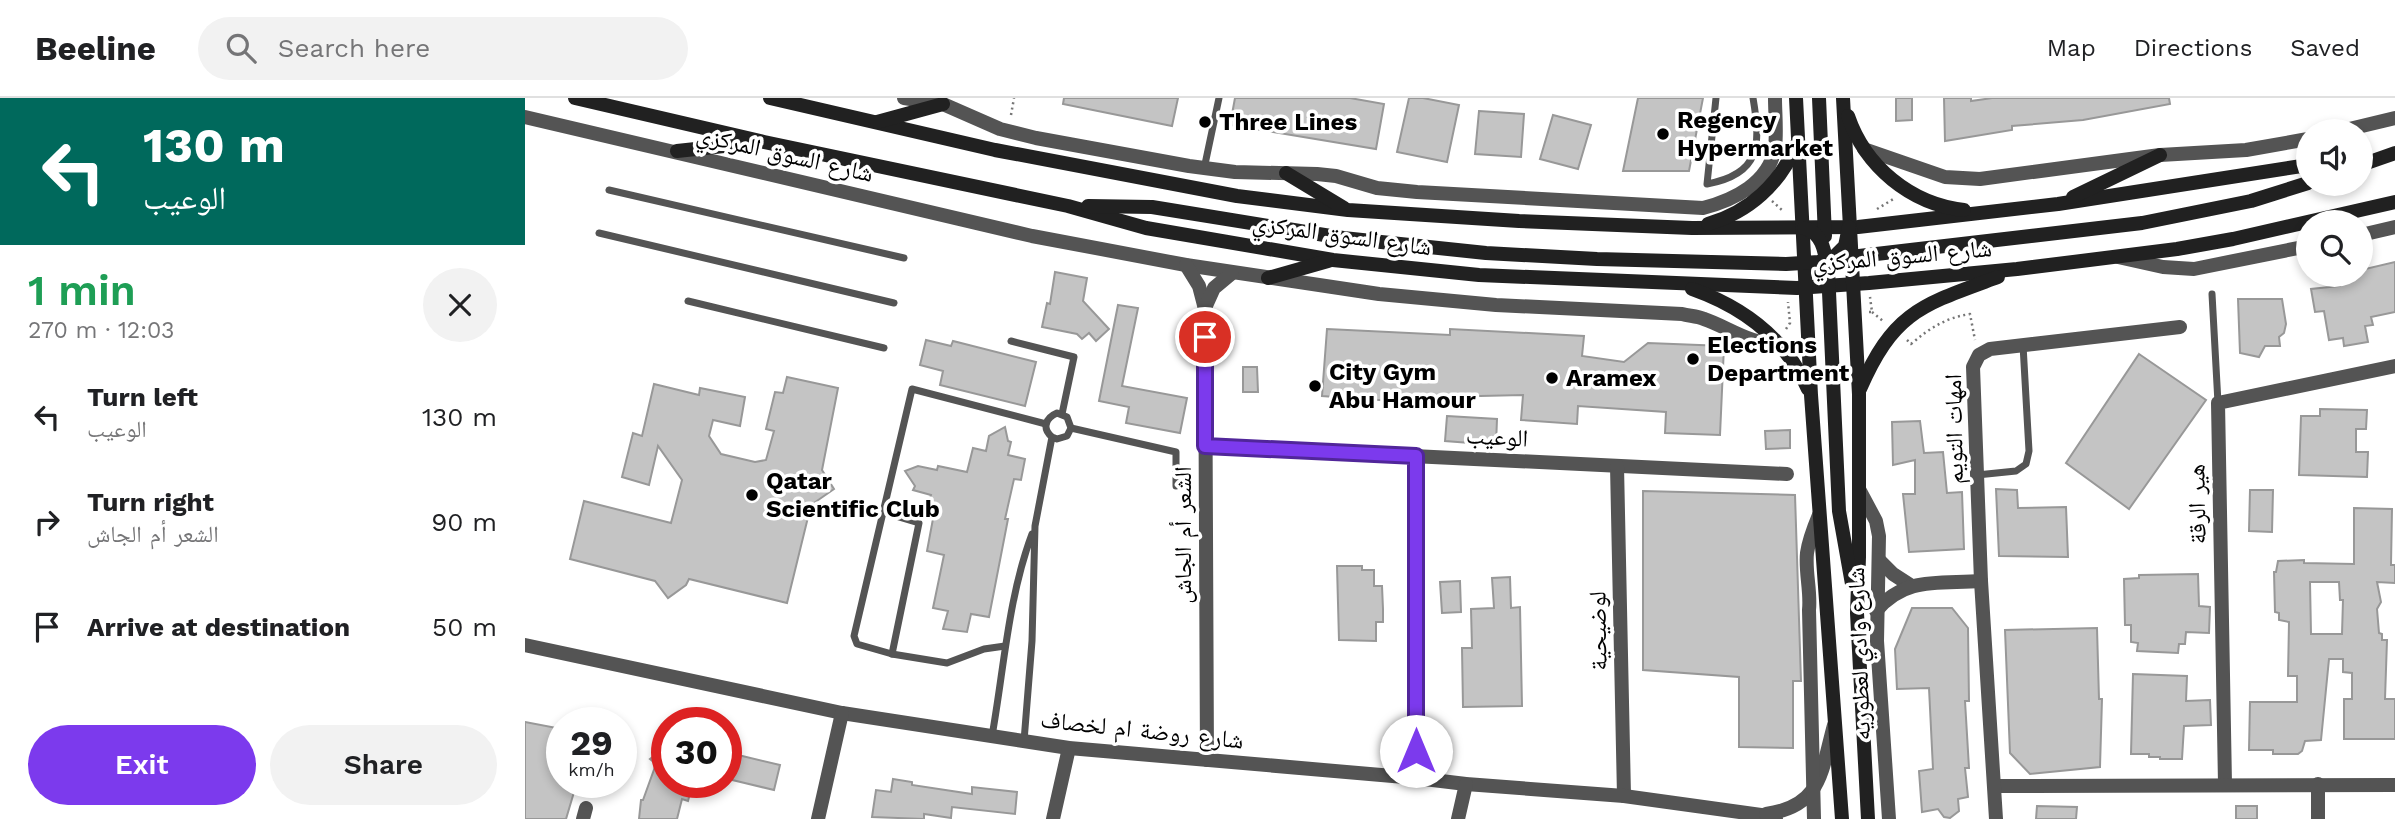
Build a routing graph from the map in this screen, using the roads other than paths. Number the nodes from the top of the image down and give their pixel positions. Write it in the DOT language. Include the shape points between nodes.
graph roads {
  1 [pos="575,98"];
  2 [pos="770,98"];
  3 [pos="904,98"];
  4 [pos="1219,98"];
  5 [pos="1716,98"];
  6 [pos="1753,98"];
  7 [pos="1775,98"];
  8 [pos="1796,98"];
  9 [pos="1819,98"];
  10 [pos="1843,98"];
  11 [pos="943,104"];
  12 [pos="525,117"];
  13 [pos="2395,118"];
  14 [pos="872,123"];
  15 [pos="2373,123"];
  16 [pos="1798,140"];
  17 [pos="2296,141"];
  18 [pos="764,142"];
  19 [pos="1864,149"];
  20 [pos="677,151"];
  21 [pos="2395,151"];
  22 [pos="2373,154"];
  23 [pos="2160,155"];
  24 [pos="2373,160"];
  25 [pos="2296,167"];
  26 [pos="1204,169"];
  27 [pos="1286,173"];
  28 [pos="2296,187"];
  29 [pos="609,190"];
  30 [pos="2395,202"];
  31 [pos="2058,204"];
  32 [pos="1068,206"];
  33 [pos="1348,210"];
  34 [pos="1986,213"];
  35 [pos="1824,227"];
  36 [pos="1849,227"];
  37 [pos="2395,227"];
  38 [pos="1692,228"];
  39 [pos="1802,228"];
  40 [pos="2373,232"];
  41 [pos="599,233"];
  42 [pos="2296,248"];
  43 [pos="1850,256"];
  44 [pos="2116,257"];
  45 [pos="904,258"];
  46 [pos="1333,260"];
  47 [pos="1828,261"];
  48 [pos="1805,263"];
  49 [pos="1186,265"];
  50 [pos="2017,270"];
  51 [pos="1232,273"];
  52 [pos="1268,278"];
  53 [pos="1677,284"];
  54 [pos="1853,284"];
  55 [pos="1829,285"];
  56 [pos="1806,286"];
  57 [pos="2212,294"];
  58 [pos="688,300"];
  59 [pos="894,303"];
  60 [pos="1205,309"];
  61 [pos="2180,327"];
  62 [pos="1011,341"];
  63 [pos="1778,343"];
  64 [pos="2023,345"];
  65 [pos="884,348"];
  66 [pos="2395,366"];
  67 [pos="1859,394"];
  68 [pos="1811,395"];
  69 [pos="2218,403"];
  70 [pos="1062,414"];
  71 [pos="1045,424"];
  72 [pos="1071,428"];
  73 [pos="1052,437"];
  74 [pos="1205,446"];
  75 [pos="1416,456"];
  76 [pos="1617,466"];
  77 [pos="1787,474"];
  78 [pos="1977,475"];
  79 [pos="1176,486"];
  80 [pos="1860,491"];
  81 [pos="882,512"];
  82 [pos="1819,515"];
  83 [pos="1035,526"];
  84 [pos="1879,560"];
  85 [pos="1981,582"];
  86 [pos="1910,585"];
  87 [pos="1876,611"];
  88 [pos="1857,613"];
  89 [pos="525,646"];
  90 [pos="1005,646"];
  91 [pos="892,654"];
  92 [pos="842,713"];
  93 [pos="1836,717"];
  94 [pos="992,736"];
  95 [pos="1024,741"];
  96 [pos="1069,748"];
  97 [pos="1207,760"];
  98 [pos="1416,778"];
  99 [pos="1466,784"];
  100 [pos="2225,784"];
  101 [pos="2318,784"];
  102 [pos="2395,785"];
  103 [pos="1994,786"];
  104 [pos="1812,793"];
  105 [pos="1624,796"];
  106 [pos="1761,815"];
  107 [pos="818,819"];
  108 [pos="1053,819"];
  109 [pos="1458,819"];
  110 [pos="1776,819"];
  111 [pos="1814,819"];
  112 [pos="1842,819"];
  113 [pos="1868,819"];
  114 [pos="1889,819"];
  115 [pos="1996,819"];
  116 [pos="2318,819"];
  1 -- 18 [label="main road, شارع السوق المركزي"];
  2 -- 14 [label="main road, شارع السوق المركزي"];
  3 -- 11 [label="street, شارع السوق المركزي"];
  4 -- 26 [label="lane"];
  5 -- 6 [label="lane" via="1707,184 1725,181 1749,165 1757,135"];
  7 -- 27 [label="street, شارع السوق المركزي" via="1774,149 1762,175 1735,198 1703,208 1417,192 1377,188 1336,176"];
  8 -- 16 [label="main road, شارع وادي لعطوريه"];
  9 -- 35 [label="main road"];
  10 -- 19 [label="main road"];
  10 -- 36 [label="main road, شارع وادي لعطوريه"];
  11 -- 14 [label="main road"];
  11 -- 26 [label="street, شارع السوق المركزي" via="1007,131"];
  12 -- 20 [label="street, شارع السوق المركزي"];
  13 -- 15 [label="street"];
  14 -- 33 [label="main road, شارع السوق المركزي" via="1237,197"];
  16 -- 38 [label="main road" via="1782,172 1757,199 1727,218"];
  16 -- 39 [label="main road, شارع وادي لعطوريه"];
  17 -- 23 [label="street" via="2246,150"];
  18 -- 20 [label="main road"];
  18 -- 32 [label="main road, شارع السوق المركزي"];
  19 -- 23 [label="street" via="1960,179"];
  19 -- 34 [label="main road" via="1889,177 1920,198"];
  20 -- 49 [label="street, شارع السوق المركزي" via="1032,236"];
  21 -- 22 [label="main road"];
  21 -- 24 [label="main road"];
  23 -- 31 [label="main road"];
  25 -- 31 [label="main road, شارع السوق المركزي"];
  26 -- 27 [label="street, شارع السوق المركزي"];
  27 -- 33 [label="main road"];
  28 -- 43 [label="main road" via="2251,201 2142,223"];
  29 -- 45 [label="lane"];
  30 -- 44 [label="main road, شارع السوق المركزي" via="2233,239"];
  31 -- 34 [label="main road, شارع السوق المركزي"];
  32 -- 46 [label="main road, شارع السوق المركزي" via="1146,228"];
  32 -- 48 [label="main road" via="1152,207 1343,238 1486,253"];
  33 -- 38 [label="main road, شارع السوق المركزي"];
  34 -- 36 [label="main road, شارع السوق المركزي"];
  35 -- 36 [label="main road, شارع السوق المركزي"];
  35 -- 39 [label="main road, شارع السوق المركزي"];
  35 -- 47 [label="main road"];
  36 -- 43 [label="main road, شارع وادي لعطوريه"];
  36 -- 47 [label="main road" via="1842,251"];
  37 -- 40 [label="street"];
  38 -- 39 [label="main road, شارع السوق المركزي"];
  39 -- 47 [label="main road" via="1817,234"];
  39 -- 48 [label="main road, شارع وادي لعطوريه"];
  41 -- 59 [label="lane"];
  42 -- 44 [label="street, شارع السوق المركزي" via="2195,269"];
  43 -- 47 [label="main road"];
  43 -- 54 [label="main road, شارع وادي لعطوريه"];
  44 -- 50 [label="main road, شارع السوق المركزي"];
  46 -- 52 [label="main road"];
  46 -- 53 [label="main road, شارع السوق المركزي" via="1479,275"];
  47 -- 48 [label="main road"];
  47 -- 54 [label="main road" via="1835,276"];
  47 -- 55 [label="main road"];
  47 -- 56 [label="main road" via="1813,269"];
  48 -- 56 [label="main road, شارع وادي لعطوريه"];
  49 -- 51 [label="street, شارع السوق المركزي"];
  49 -- 60 [label="street, الشعر أم الجاش" via="1199,286"];
  50 -- 54 [label="main road, شارع السوق المركزي"];
  50 -- 67 [label="main road" via="1933,302 1904,320 1878,351"];
  51 -- 52 [label="street, شارع السوق المركزي"];
  51 -- 60 [label="street" via="1214,288"];
  52 -- 63 [label="street, شارع السوق المركزي" via="1496,305 1682,314 1754,340"];
  53 -- 56 [label="main road, شارع السوق المركزي"];
  53 -- 63 [label="main road" via="1734,307"];
  54 -- 55 [label="main road, شارع السوق المركزي"];
  54 -- 67 [label="main road, شارع وادي لعطوريه"];
  55 -- 56 [label="main road, شارع السوق المركزي"];
  55 -- 88 [label="main road" via="1839,511"];
  56 -- 68 [label="main road, شارع وادي لعطوريه"];
  57 -- 69 [label="lane"];
  58 -- 65 [label="lane"];
  60 -- 74 [label="street, الشعر أم الجاش"];
  61 -- 64 [label="street, امهات التويم"];
  62 -- 70 [label="lane" via="1074,357"];
  63 -- 68 [label="main road" via="1793,360"];
  64 -- 78 [label="street, امهات التويم" via="1990,349 1979,355 1973,368"];
  64 -- 78 [label="lane" via="2026,464 2015,471"];
  66 -- 69 [label="street"];
  67 -- 80 [label="main road, شارع وادي لعطوريه"];
  68 -- 82 [label="main road, شارع وادي لعطوريه"];
  69 -- 100 [label="street, هير الرقة"];
  70 -- 71 [label="lane" via="1052,415"];
  70 -- 72 [label="lane"];
  71 -- 73 [label="lane"];
  71 -- 81 [label="lane" via="912,389"];
  72 -- 73 [label="lane" via="1062,438"];
  72 -- 79 [label="lane" via="1176,453"];
  73 -- 83 [label="lane"];
  74 -- 75 [label="street, الوعيب"];
  74 -- 97 [label="street, الشعر أم الجاش"];
  75 -- 76 [label="street, الوعيب"];
  75 -- 98 [label="street"];
  76 -- 77 [label="street, الوعيب"];
  76 -- 105 [label="street, لوضيحية"];
  78 -- 85 [label="street, امهات التويم"];
  80 -- 84 [label="street, شارع وادي لعطوريه" via="1876,521"];
  80 -- 88 [label="main road, شارع وادي لعطوريه"];
  81 -- 91 [label="lane" via="854,636 857,644"];
  81 -- 91 [label="lane" via="919,523"];
  82 -- 93 [label="main road, شارع وادي لعطوريه"];
  82 -- 104 [label="street, شارع وادي لعطوريه" via="1807,553"];
  83 -- 90 [label="lane" via="1023,558"];
  83 -- 95 [label="lane"];
  84 -- 86 [label="street"];
  84 -- 87 [label="street, شارع وادي لعطوريه"];
  85 -- 86 [label="street"];
  85 -- 103 [label="street, امهات التويم"];
  86 -- 87 [label="street"];
  87 -- 114 [label="street, شارع وادي لعطوريه"];
  88 -- 113 [label="main road, شارع وادي لعطوريه"];
  89 -- 92 [label="street, شارع روضة ام لخصاف"];
  90 -- 91 [label="lane" via="947,663"];
  90 -- 94 [label="lane"];
  92 -- 94 [label="street, شارع روضة ام لخصاف"];
  92 -- 107 [label="street"];
  93 -- 104 [label="street"];
  93 -- 112 [label="main road, شارع وادي لعطوريه"];
  94 -- 95 [label="street, شارع روضة ام لخصاف"];
  95 -- 96 [label="street, شارع روضة ام لخصاف"];
  96 -- 97 [label="street, شارع روضة ام لخصاف"];
  96 -- 108 [label="street"];
  97 -- 98 [label="street, شارع روضة ام لخصاف"];
  98 -- 99 [label="street, شارع روضة ام لخصاف"];
  99 -- 105 [label="street, شارع روضة ام لخصاف"];
  99 -- 109 [label="street"];
  100 -- 101 [label="street"];
  100 -- 103 [label="street"];
  101 -- 102 [label="street"];
  101 -- 116 [label="street"];
  103 -- 115 [label="street, امهات التويم"];
  104 -- 106 [label="street, شارع روضة ام لخصاف" via="1792,808"];
  104 -- 111 [label="street, شارع وادي لعطوريه"];
  105 -- 106 [label="street, شارع روضة ام لخصاف"];
  106 -- 110 [label="street, شارع روضة ام لخصاف"];
}
